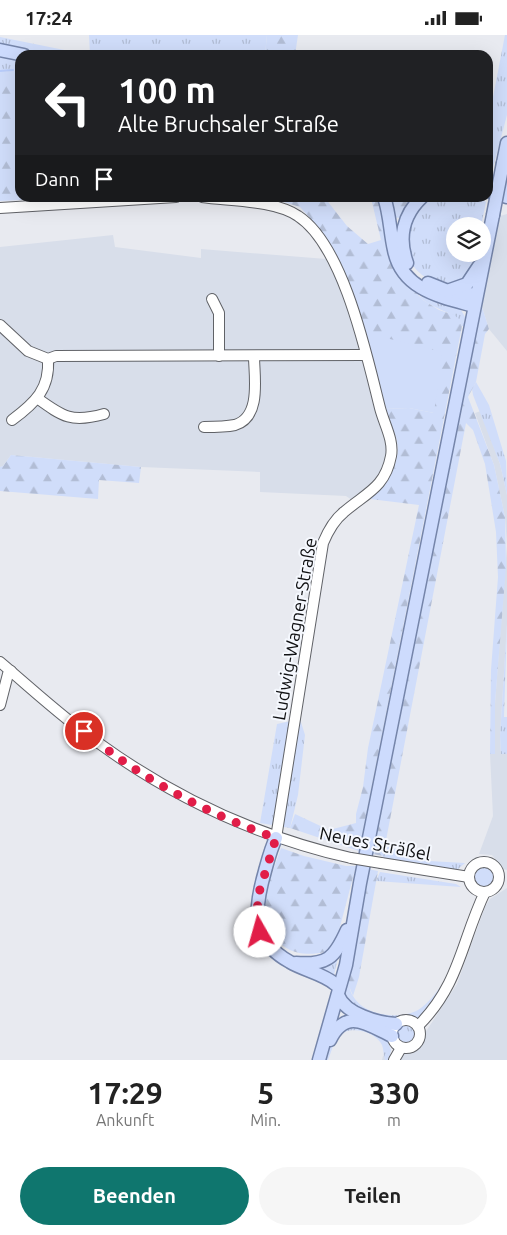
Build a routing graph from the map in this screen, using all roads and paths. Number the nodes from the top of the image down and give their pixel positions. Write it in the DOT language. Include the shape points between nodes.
graph roads {
  1 [pos="0,51"];
  2 [pos="15,54"];
  3 [pos="15,56"];
  4 [pos="507,143"];
  5 [pos="493,183"];
  6 [pos="506,189"];
  7 [pos="493,190"];
  8 [pos="96,202"];
  9 [pos="242,202"];
  10 [pos="385,202"];
  11 [pos="418,202"];
  12 [pos="0,208"];
  13 [pos="491,224"];
  14 [pos="482,262"];
  15 [pos="483,262"];
  16 [pos="448,291"];
  17 [pos="212,299"];
  18 [pos="475,301"];
  19 [pos="0,325"];
  20 [pos="366,355"];
  21 [pos="219,356"];
  22 [pos="254,356"];
  23 [pos="48,359"];
  24 [pos="37,398"];
  25 [pos="104,413"];
  26 [pos="12,420"];
  27 [pos="204,427"];
  28 [pos="0,662"];
  29 [pos="11,671"];
  30 [pos="0,705"];
  31 [pos="276,838"];
  32 [pos="469,877"];
  33 [pos="503,878"];
  34 [pos="360,883"];
  35 [pos="480,890"];
  36 [pos="347,931"];
  37 [pos="291,963"];
  38 [pos="337,990"];
  39 [pos="418,1026"];
  40 [pos="394,1030"];
  41 [pos="325,1045"];
  42 [pos="401,1048"];
  43 [pos="313,1060"];
  44 [pos="319,1060"];
  45 [pos="394,1060"];
  1 -- 2 [label="main road"];
  1 -- 3 [label="main road"];
  4 -- 13 [label="main road, bridge"];
  5 -- 6 [label="main road"];
  6 -- 7 [label="main road"];
  8 -- 12 [label="street"];
  9 -- 20 [label="street, Ludwig-Wagner-Straße" via="281,207 299,216 319,238 349,300"];
  10 -- 18 [label="main road" via="394,253 405,274 418,287 432,294"];
  11 -- 16 [label="main road" via="406,217 402,233 407,264 424,282"];
  14 -- 16 [label="main road" via="467,284"];
  15 -- 18 [label="main road"];
  16 -- 18 [label="main road"];
  17 -- 21 [label="street" via="219,313"];
  18 -- 34 [label="main road"];
  19 -- 23 [label="street" via="28,351"];
  20 -- 22 [label="street"];
  20 -- 31 [label="street, Ludwig-Wagner-Straße" via="392,444 391,456 385,475 374,491 342,513 328,529 323,543"];
  21 -- 22 [label="street"];
  21 -- 23 [label="street"];
  22 -- 27 [label="street" via="254,400 247,416 236,425"];
  23 -- 24 [label="street" via="46,384"];
  24 -- 25 [label="street" via="69,418 86,419"];
  24 -- 26 [label="street"];
  28 -- 29 [label="street, Neues Sträßel"];
  29 -- 30 [label="street"];
  29 -- 31 [label="street, Neues Sträßel" via="124,761 204,808"];
  31 -- 32 [label="street, Neues Sträßel, bridge" via="351,858"];
  31 -- 37 [label="main road" via="257,899 257,917 260,932 269,947"];
  32 -- 33 [label="street" via="473,867 483,863 495,868"];
  32 -- 35 [label="street"];
  33 -- 35 [label="street" via="494,887"];
  34 -- 36 [label="main road"];
  34 -- 38 [label="main road"];
  35 -- 39 [label="street" via="475,915 450,985"];
  36 -- 37 [label="main road" via="331,958 314,964"];
  36 -- 38 [label="main road"];
  37 -- 38 [label="main road" via="325,977"];
  38 -- 40 [label="main road" via="341,1003 350,1010"];
  38 -- 41 [label="main road"];
  38 -- 43 [label="main road"];
  39 -- 40 [label="street" via="410,1020"];
  39 -- 42 [label="street" via="421,1033 417,1044"];
  40 -- 41 [label="main road" via="352,1021 339,1026"];
  40 -- 42 [label="street" via="394,1043"];
  41 -- 44 [label="main road"];
  42 -- 45 [label="street"];
}
